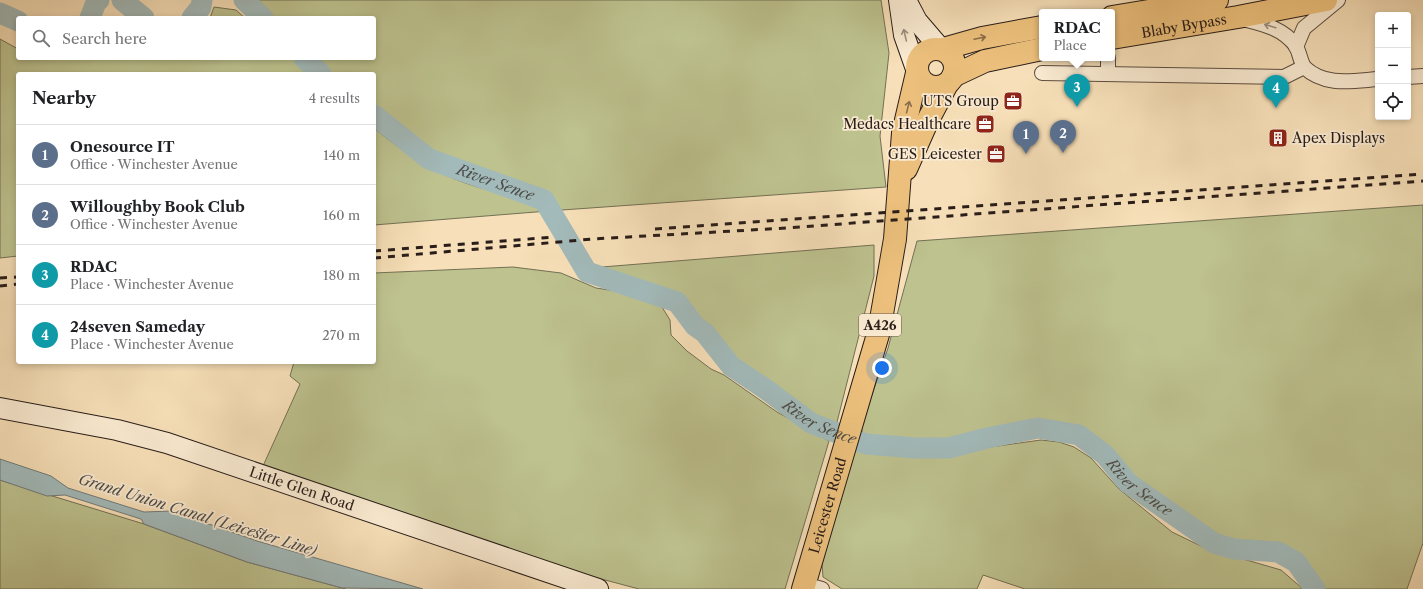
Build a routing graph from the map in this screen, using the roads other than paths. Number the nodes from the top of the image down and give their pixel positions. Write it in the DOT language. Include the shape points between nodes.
graph roads {
  1 [pos="899,0"];
  2 [pos="906,0"];
  3 [pos="1217,0"];
  4 [pos="1326,0"];
  5 [pos="1338,0"];
  6 [pos="1115,17"];
  7 [pos="1238,17"];
  8 [pos="1039,28"];
  9 [pos="1115,38"];
  10 [pos="1296,47"];
  11 [pos="942,49"];
  12 [pos="1039,50"];
  13 [pos="1108,61"];
  14 [pos="1304,67"];
  15 [pos="917,71"];
  16 [pos="1042,73"];
  17 [pos="1108,73"];
  18 [pos="1423,76"];
  19 [pos="1411,77"];
  20 [pos="1375,79"];
  21 [pos="950,80"];
  22 [pos="899,187"];
  23 [pos="0,408"];
  24 [pos="810,587"];
  25 [pos="598,589"];
  15 -- 1 [label="main road, one-way" via="904,35"];
  2 -- 11 [label="main road" via="917,21"];
  3 -- 6 [label="main road, Blaby Bypass"];
  4 -- 7 [label="main road, Blaby Bypass"];
  5 -- 10 [label="street" via="1304,28"];
  7 -- 9 [label="main road, Blaby Bypass"];
  10 -- 7 [label="street, one-way" via="1276,28"];
  11 -- 8 [label="main road, one-way" via="982,38"];
  10 -- 14 [label="street"];
  11 -- 15 [label="main road" via="935,48 923,53 919,57"];
  11 -- 21 [label="main road" via="955,64"];
  12 -- 21 [label="main road" via="985,61"];
  13 -- 17 [label="street"];
  14 -- 17 [label="street" via="1284,77"];
  14 -- 20 [label="street" via="1312,74 1332,81"];
  15 -- 21 [label="main road" via="920,78 929,86 942,86"];
  22 -- 15 [label="main road, Leicester Road / A426, one-way" via="904,121"];
  16 -- 17 [label="street"];
  18 -- 19 [label="street"];
  21 -- 22 [label="main road, Leicester Road / A426" via="917,142"];
  22 -- 24 [label="main road, Leicester Road / A426" via="895,239 879,331 845,448"];
  23 -- 25 [label="main road, Little Glen Road" via="117,430 167,443"];
}
